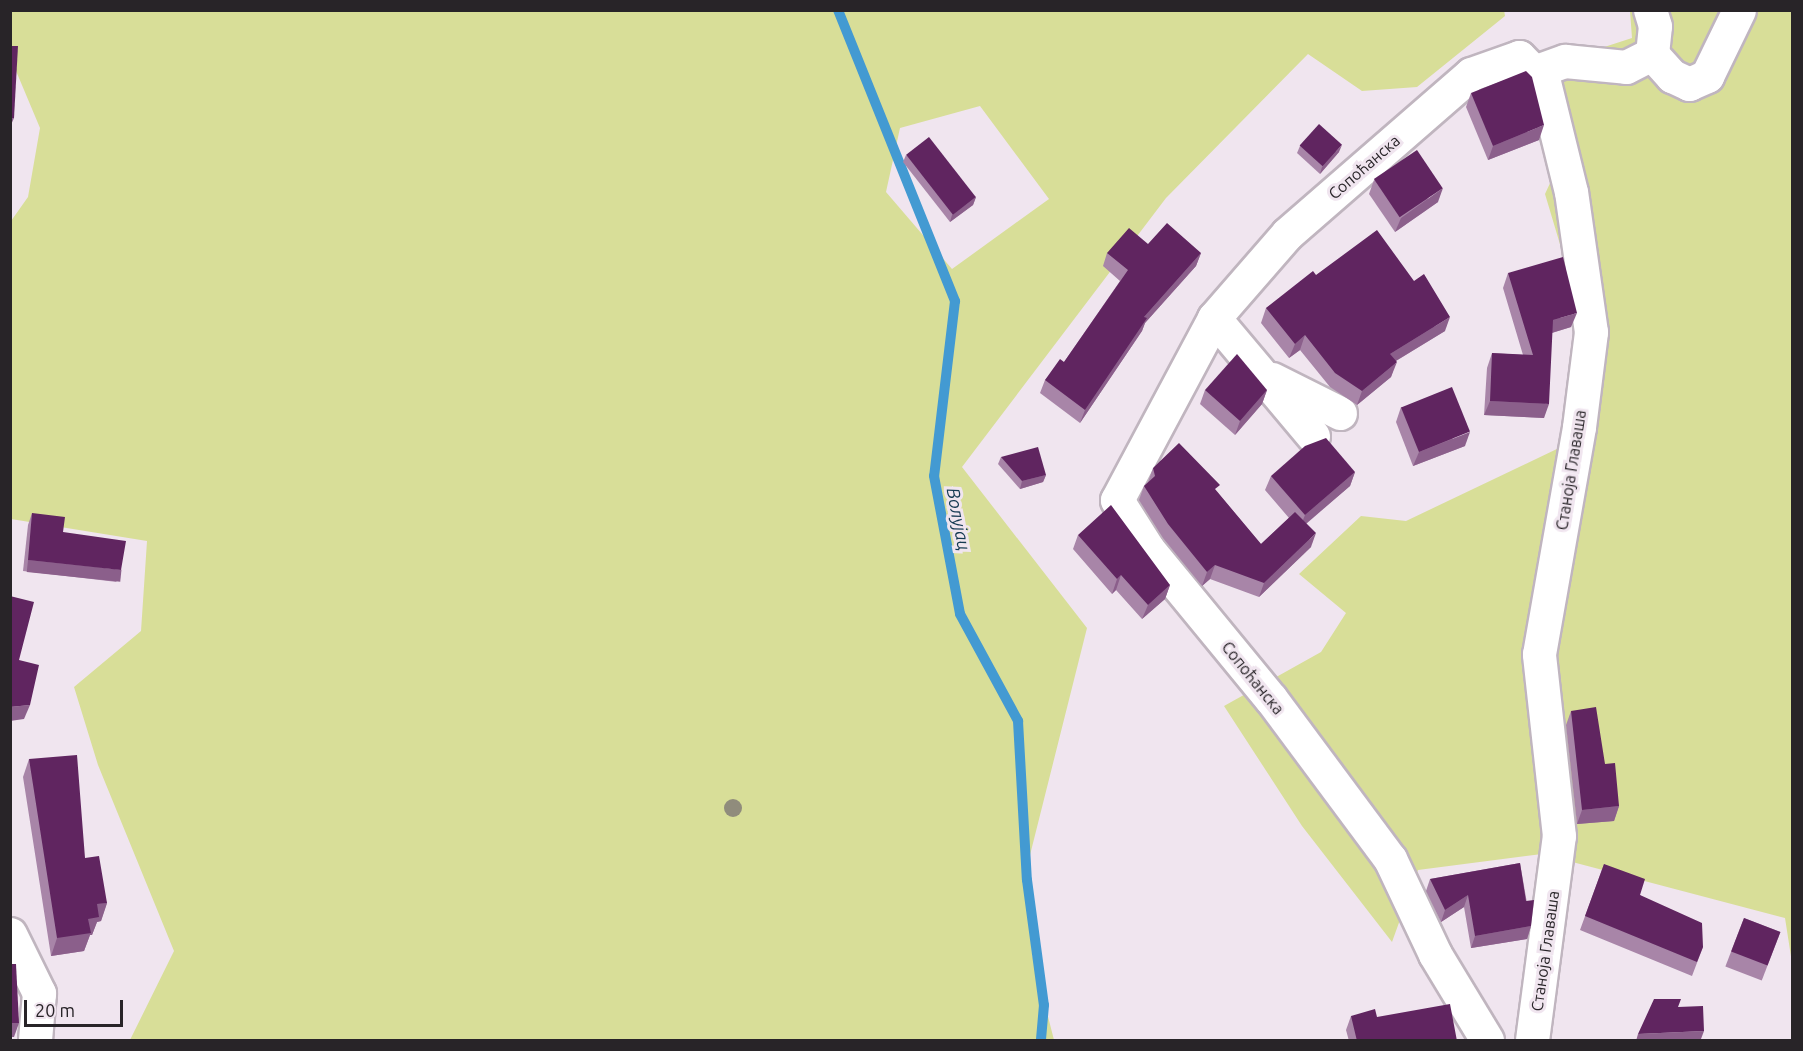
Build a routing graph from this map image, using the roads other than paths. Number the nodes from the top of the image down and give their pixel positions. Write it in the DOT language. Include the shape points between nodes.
graph roads {
  1 [pos="1650,10"];
  2 [pos="1739,10"];
  3 [pos="1652,54"];
  4 [pos="1534,72"];
  5 [pos="1214,318"];
  6 [pos="1260,373"];
  7 [pos="1340,413"];
  8 [pos="1313,436"];
  9 [pos="10,934"];
  10 [pos="1486,1039"];
  11 [pos="35,1041"];
  12 [pos="1532,1041"];
  1 -- 3 [label="street" via="1655,26"];
  2 -- 3 [label="street" via="1707,76 1689,84 1672,76"];
  3 -- 4 [label="street" via="1626,67 1566,61"];
  4 -- 5 [label="street, Сопоћанска" via="1519,57 1471,74 1287,234"];
  4 -- 12 [label="street, Станоја Главаша" via="1544,82 1571,192 1591,332 1579,427 1539,654 1559,836"];
  5 -- 6 [label="street"];
  5 -- 10 [label="street, Сопоћанска" via="1117,500 1148,549 1271,699 1390,858 1435,954"];
  6 -- 7 [label="street"];
  6 -- 8 [label="street"];
  9 -- 11 [label="street" via="39,993"];
}
